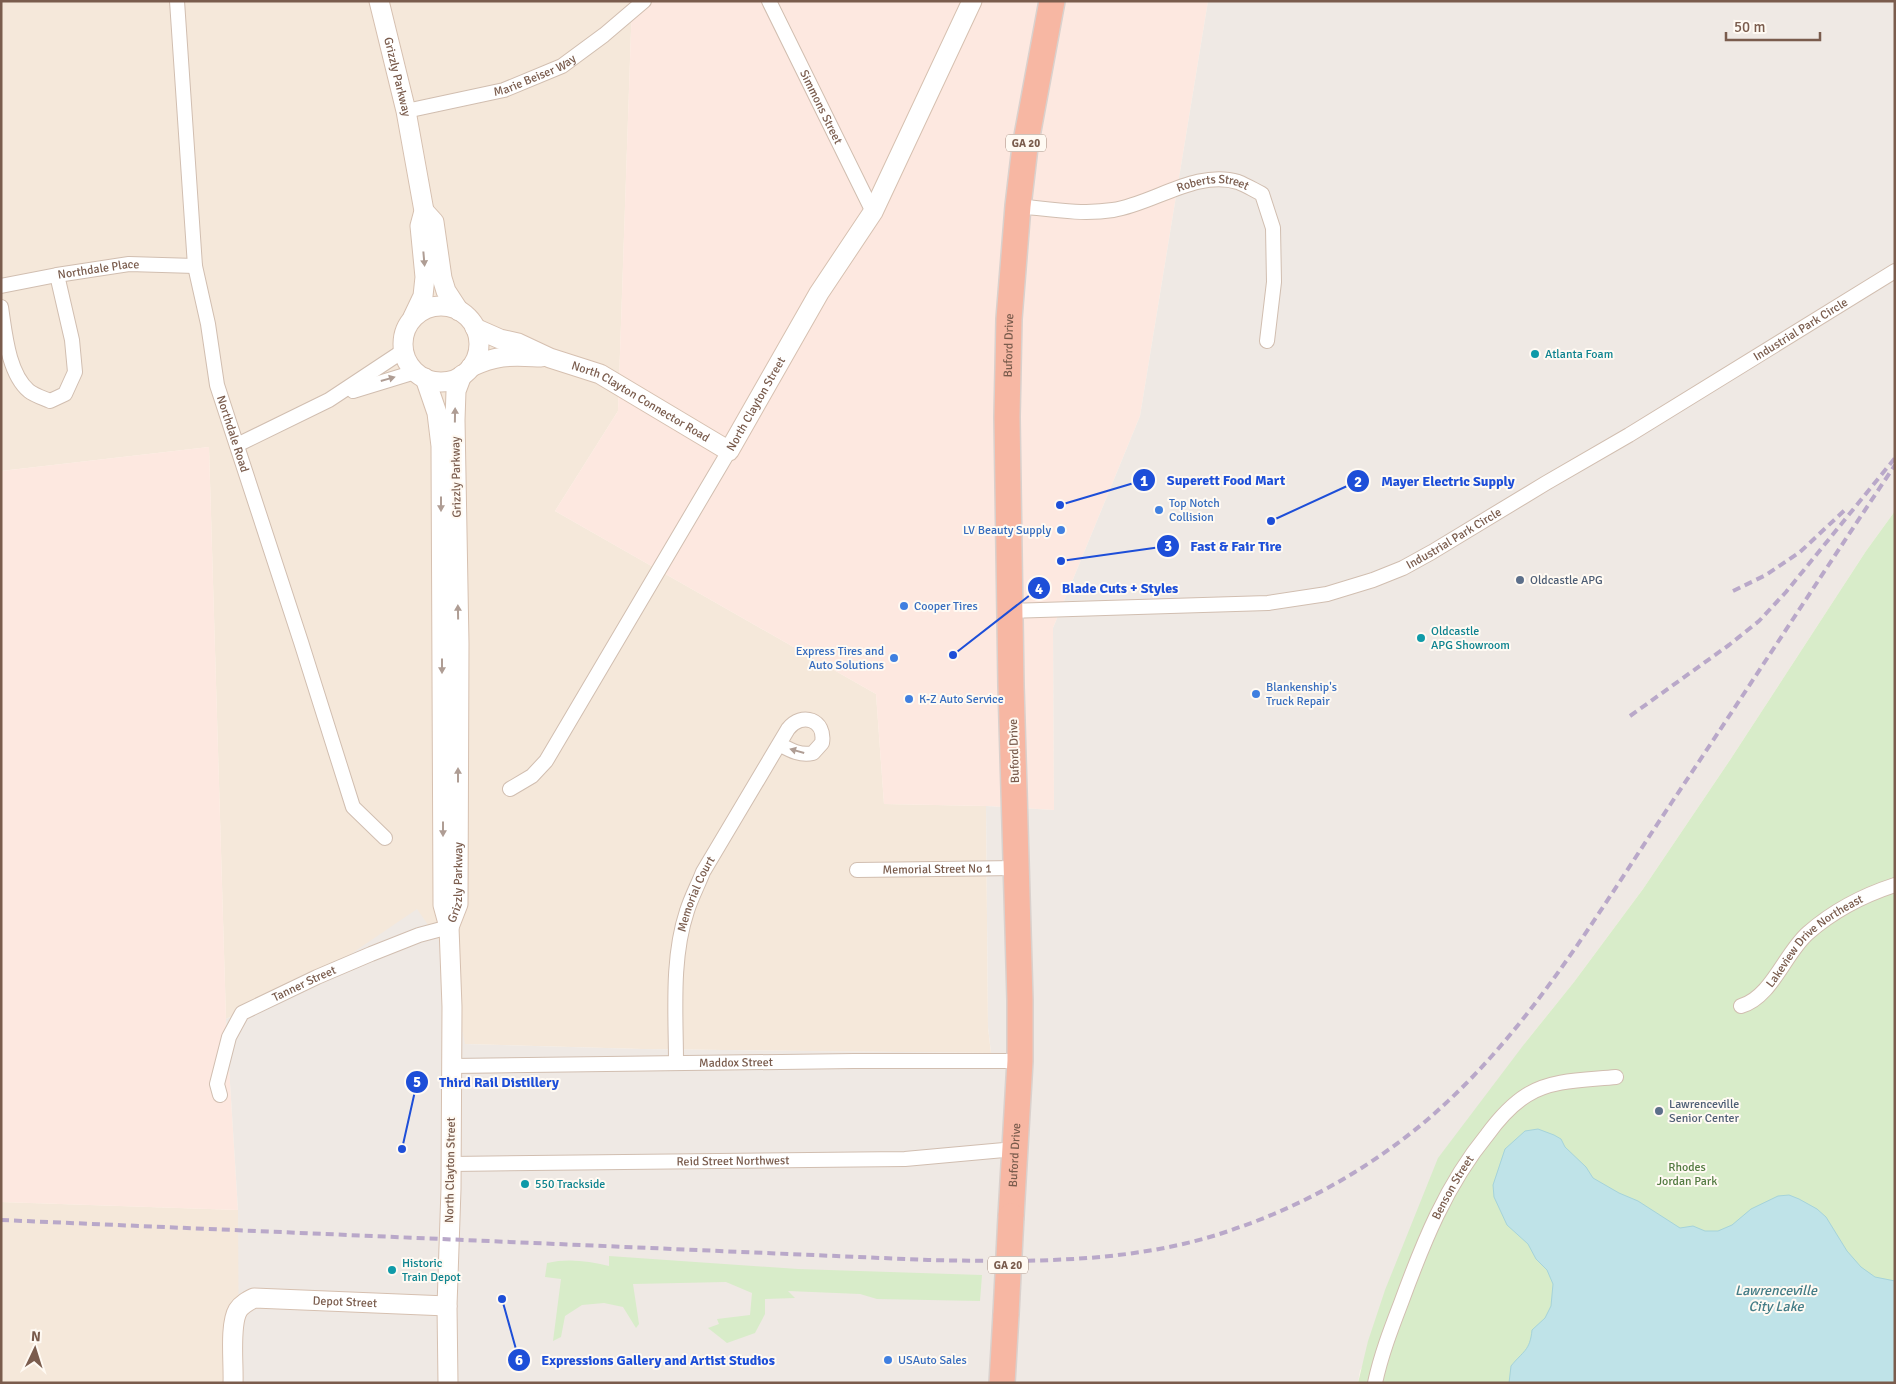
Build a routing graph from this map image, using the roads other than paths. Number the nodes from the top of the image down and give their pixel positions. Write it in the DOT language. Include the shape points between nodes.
graph roads {
  1 [pos="177,1"];
  2 [pos="379,1"];
  3 [pos="644,1"];
  4 [pos="770,1"];
  5 [pos="972,1"];
  6 [pos="1042,1"];
  7 [pos="1052,1"];
  8 [pos="1045,40"];
  9 [pos="406,111"];
  10 [pos="1018,206"];
  11 [pos="424,211"];
  12 [pos="873,212"];
  13 [pos="195,266"];
  14 [pos="1895,271"];
  15 [pos="57,275"];
  16 [pos="1,286"];
  17 [pos="1,307"];
  18 [pos="459,311"];
  19 [pos="413,317"];
  20 [pos="475,328"];
  21 [pos="1268,341"];
  22 [pos="403,351"];
  23 [pos="550,358"];
  24 [pos="466,371"];
  25 [pos="420,375"];
  26 [pos="329,400"];
  27 [pos="237,445"];
  28 [pos="729,451"];
  29 [pos="1011,611"];
  30 [pos="780,744"];
  31 [pos="510,789"];
  32 [pos="385,838"];
  33 [pos="1018,868"];
  34 [pos="857,870"];
  35 [pos="1895,885"];
  36 [pos="450,927"];
  37 [pos="1741,1006"];
  38 [pos="1020,1061"];
  39 [pos="676,1064"];
  40 [pos="452,1066"];
  41 [pos="1616,1077"];
  42 [pos="220,1095"];
  43 [pos="1015,1149"];
  44 [pos="451,1164"];
  45 [pos="447,1306"];
  46 [pos="234,1383"];
  47 [pos="448,1383"];
  48 [pos="1002,1383"];
  49 [pos="1376,1383"];
  1 -- 13 [label="street, Northdale Road"];
  2 -- 9 [label="street, Grizzly Parkway"];
  3 -- 9 [label="street, Marie Beiser Way" via="562,66 504,90"];
  4 -- 12 [label="street, Simmons Street"];
  5 -- 12 [label="street, North Clayton Street"];
  6 -- 8 [label="highway"];
  7 -- 8 [label="highway, Buford Drive / GA 20"];
  8 -- 10 [label="highway, Buford Drive / GA 20" via="1025,147"];
  9 -- 11 [label="street, Grizzly Parkway"];
  10 -- 21 [label="street, Roberts Street" via="1113,210 1206,179 1237,182 1262,194 1273,228 1274,282"];
  10 -- 29 [label="highway, Buford Drive / GA 20" via="1008,369"];
  11 -- 18 [label="street, Grizzly Parkway" via="434,222 442,278"];
  11 -- 19 [label="street, Grizzly Parkway, one-way" via="420,226 425,277 423,296"];
  12 -- 28 [label="street, North Clayton Street" via="819,293"];
  13 -- 15 [label="street, Northdale Place" via="129,264"];
  13 -- 27 [label="street, Northdale Road" via="217,386"];
  14 -- 29 [label="street, Industrial Park Circle" via="1432,552 1373,580 1328,594 1268,603"];
  15 -- 16 [label="street, Northdale Place"];
  15 -- 17 [label="street" via="72,340 75,372 65,394 50,401 29,391 16,377"];
  18 -- 19 [label="street" via="448,306 435,306"];
  18 -- 20 [label="street"];
  19 -- 22 [label="street" via="406,327"];
  20 -- 23 [label="street, North Clayton Connector Road"];
  20 -- 24 [label="street" via="479,348"];
  22 -- 25 [label="street" via="407,362"];
  22 -- 26 [label="street"];
  23 -- 24 [label="street, North Clayton Connector Road" via="491,358"];
  23 -- 28 [label="street, North Clayton Connector Road" via="600,374"];
  24 -- 25 [label="street" via="450,380 438,381"];
  36 -- 24 [label="street, Grizzly Parkway, one-way" via="458,904 459,643 455,420 456,391"];
  26 -- 25 [label="street, one-way" via="379,382"];
  25 -- 36 [label="street, Grizzly Parkway, one-way" via="437,413 441,446 443,905"];
  26 -- 27 [label="street"];
  27 -- 32 [label="street, Northdale Road" via="353,807"];
  28 -- 31 [label="street, North Clayton Street" via="546,761 532,776"];
  29 -- 33 [label="highway, Buford Drive / GA 20"];
  30 -- 39 [label="street, Memorial Court" via="704,872 686,912 678,952"];
  33 -- 34 [label="street, Memorial Street No 1"];
  33 -- 38 [label="highway, Buford Drive / GA 20"];
  35 -- 37 [label="street, Lakeview Drive Northeast" via="1862,897 1808,933 1794,947 1763,992"];
  36 -- 40 [label="street, North Clayton Street"];
  36 -- 42 [label="street, Tanner Street" via="419,935 317,976 242,1013 229,1037 217,1084"];
  38 -- 39 [label="street, Maddox Street"];
  38 -- 43 [label="highway, Buford Drive / GA 20"];
  39 -- 40 [label="street, Maddox Street"];
  40 -- 44 [label="street, North Clayton Street"];
  41 -- 49 [label="street, Benson Street" via="1550,1086 1527,1095 1500,1119 1474,1150 1448,1191 1424,1242 1384,1348"];
  43 -- 44 [label="street, Reid Street Northwest" via="905,1159"];
  43 -- 48 [label="highway, Buford Drive / GA 20, bridge"];
  44 -- 45 [label="street, North Clayton Street"];
  45 -- 46 [label="street, Depot Street" via="260,1297 245,1303 234,1321"];
  45 -- 47 [label="street, North Clayton Street"];
}
